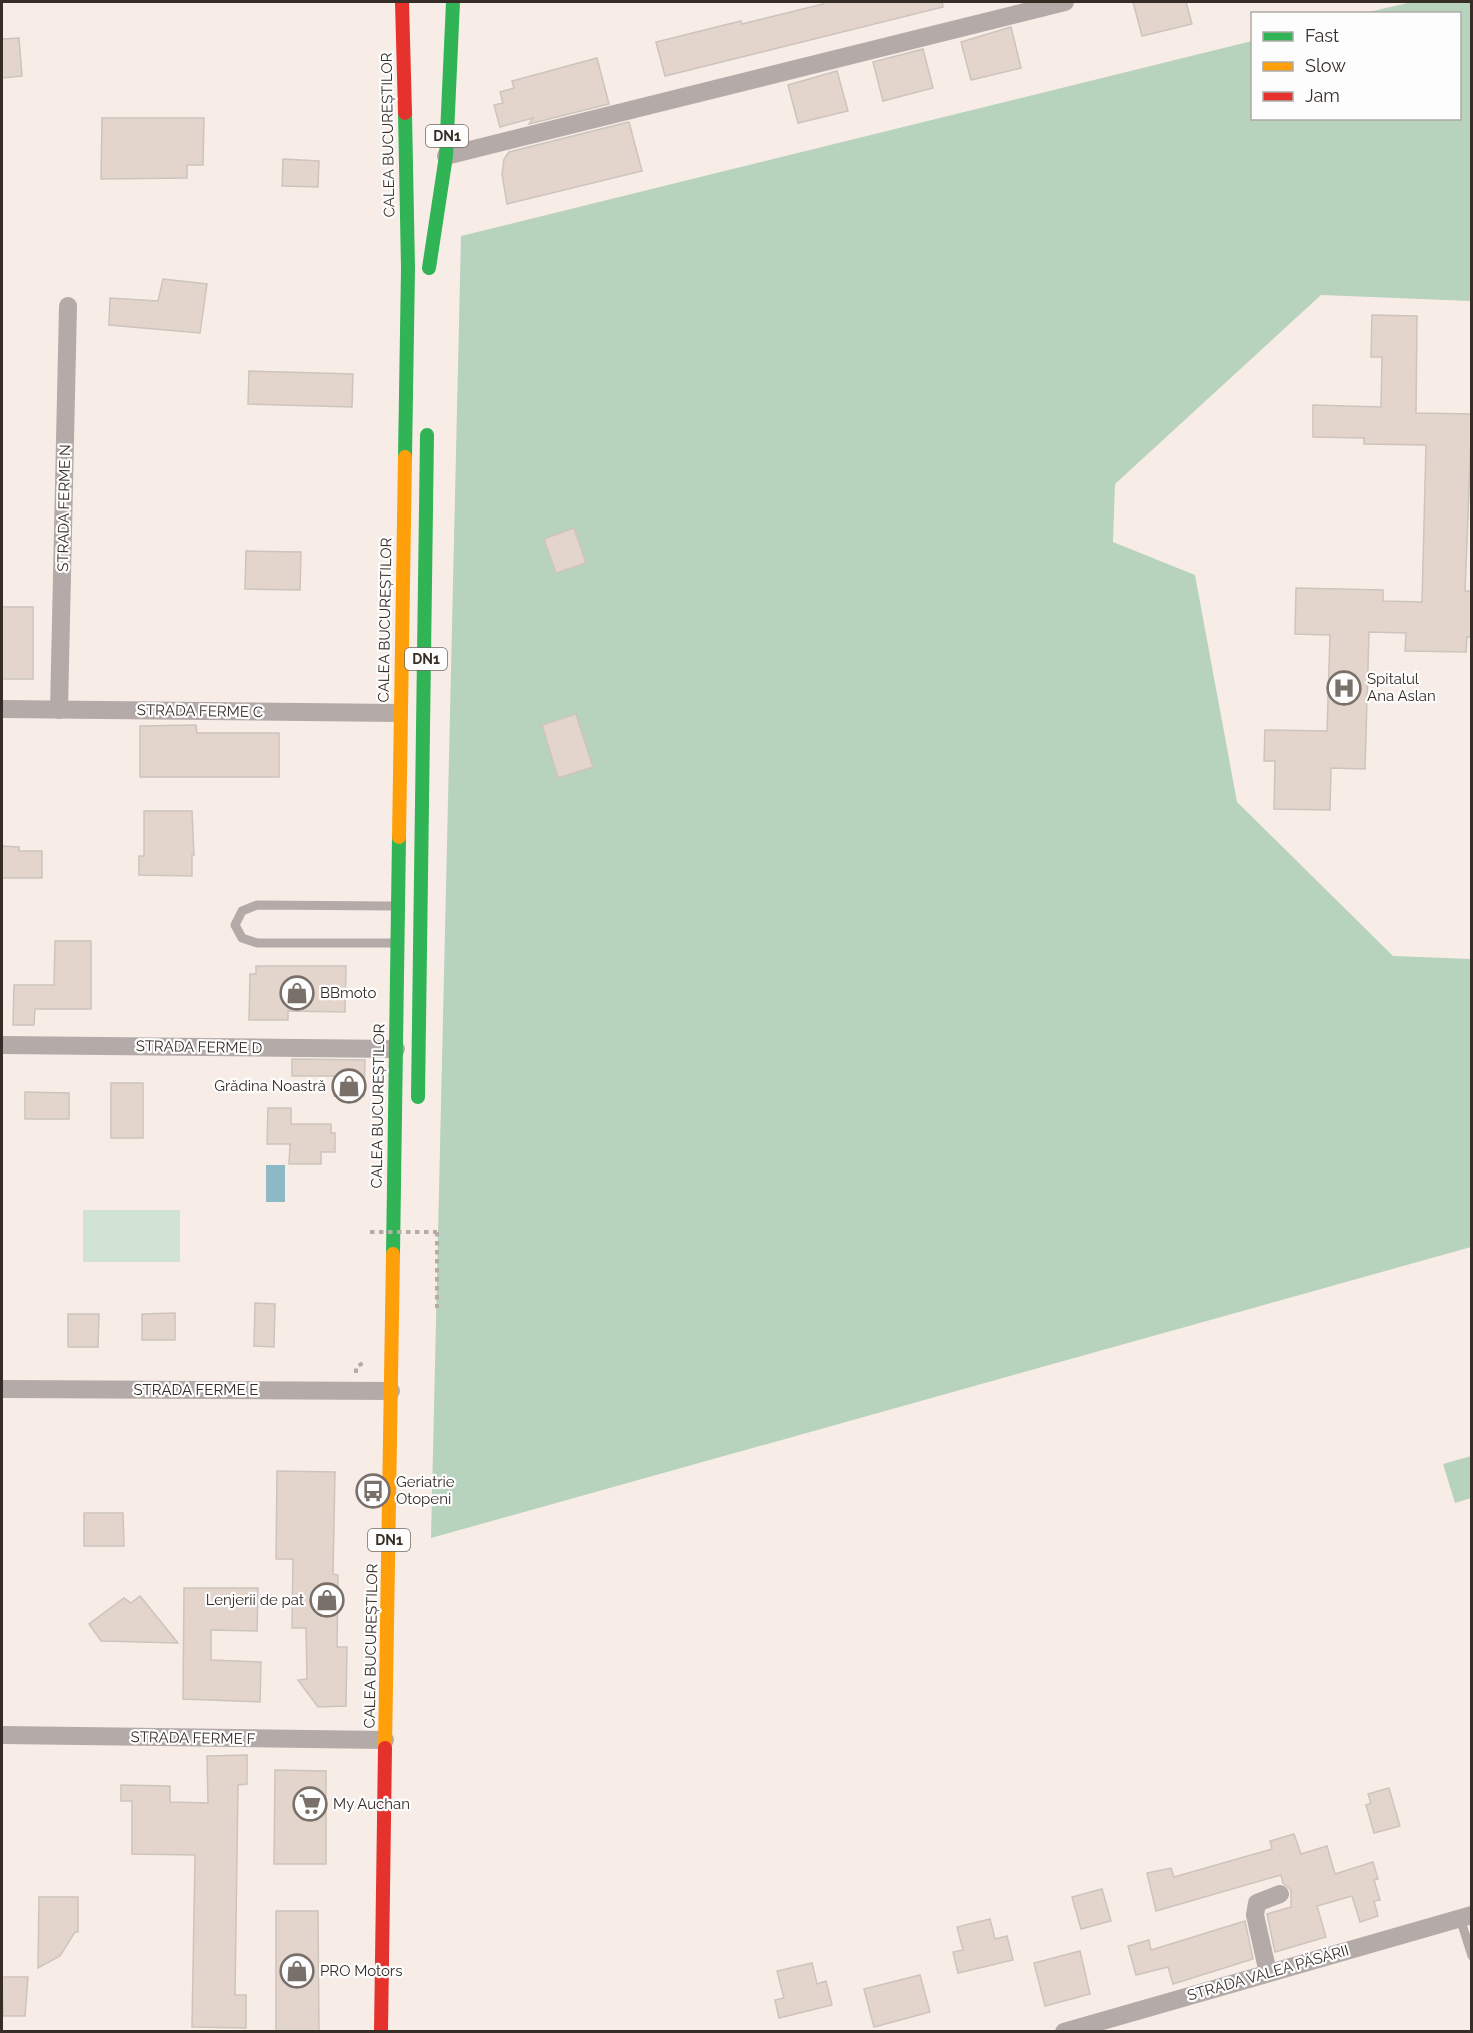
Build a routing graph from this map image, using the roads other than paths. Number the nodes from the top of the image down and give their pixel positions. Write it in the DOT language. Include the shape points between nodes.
graph roads {
  1 [pos="402,2"];
  2 [pos="453,2"];
  3 [pos="1065,2"];
  4 [pos="391,145"];
  5 [pos="446,156"];
  6 [pos="427,187"];
  7 [pos="408,268"];
  8 [pos="68,306"];
  9 [pos="428,422"];
  10 [pos="2,709"];
  11 [pos="59,710"];
  12 [pos="399,713"];
  13 [pos="397,906"];
  14 [pos="397,943"];
  15 [pos="2,1045"];
  16 [pos="396,1049"];
  17 [pos="418,1108"];
  18 [pos="2,1389"];
  19 [pos="391,1391"];
  20 [pos="2,1735"];
  21 [pos="386,1740"];
  22 [pos="1280,1894"];
  23 [pos="1466,1916"];
  24 [pos="1472,1956"];
  25 [pos="1268,1973"];
  26 [pos="381,2031"];
  27 [pos="1064,2031"];
  1 -- 7 [label="highway, CALEA BUCUREȘTILOR / DN1"];
  2 -- 5 [label="highway, DN1"];
  3 -- 5 [label="street"];
  4 -- 7 [label="highway, DN1"];
  5 -- 6 [label="highway, DN1" via="429,274"];
  7 -- 12 [label="highway, CALEA BUCUREȘTILOR / DN1"];
  8 -- 11 [label="street, STRADA FERME N"];
  9 -- 17 [label="highway, DN1"];
  10 -- 11 [label="street, STRADA FERME C"];
  11 -- 12 [label="street, STRADA FERME C"];
  12 -- 13 [label="highway, CALEA BUCUREȘTILOR / DN1"];
  13 -- 14 [label="highway, CALEA BUCUREȘTILOR / DN1"];
  13 -- 14 [label="lane" via="257,905 242,911 235,925 242,938 257,943"];
  14 -- 16 [label="highway, CALEA BUCUREȘTILOR / DN1"];
  15 -- 16 [label="street, STRADA FERME D"];
  16 -- 19 [label="highway, CALEA BUCUREȘTILOR / DN1"];
  18 -- 19 [label="street, STRADA FERME E"];
  19 -- 21 [label="highway, CALEA BUCUREȘTILOR / DN1"];
  20 -- 21 [label="street, STRADA FERME F"];
  21 -- 26 [label="highway, CALEA BUCUREȘTILOR / DN1"];
  22 -- 25 [label="street" via="1257,1903 1255,1915"];
  23 -- 24 [label="lane"];
  23 -- 25 [label="street, STRADA VALEA PĂSĂRII"];
  25 -- 27 [label="street, STRADA VALEA PĂSĂRII"];
}
